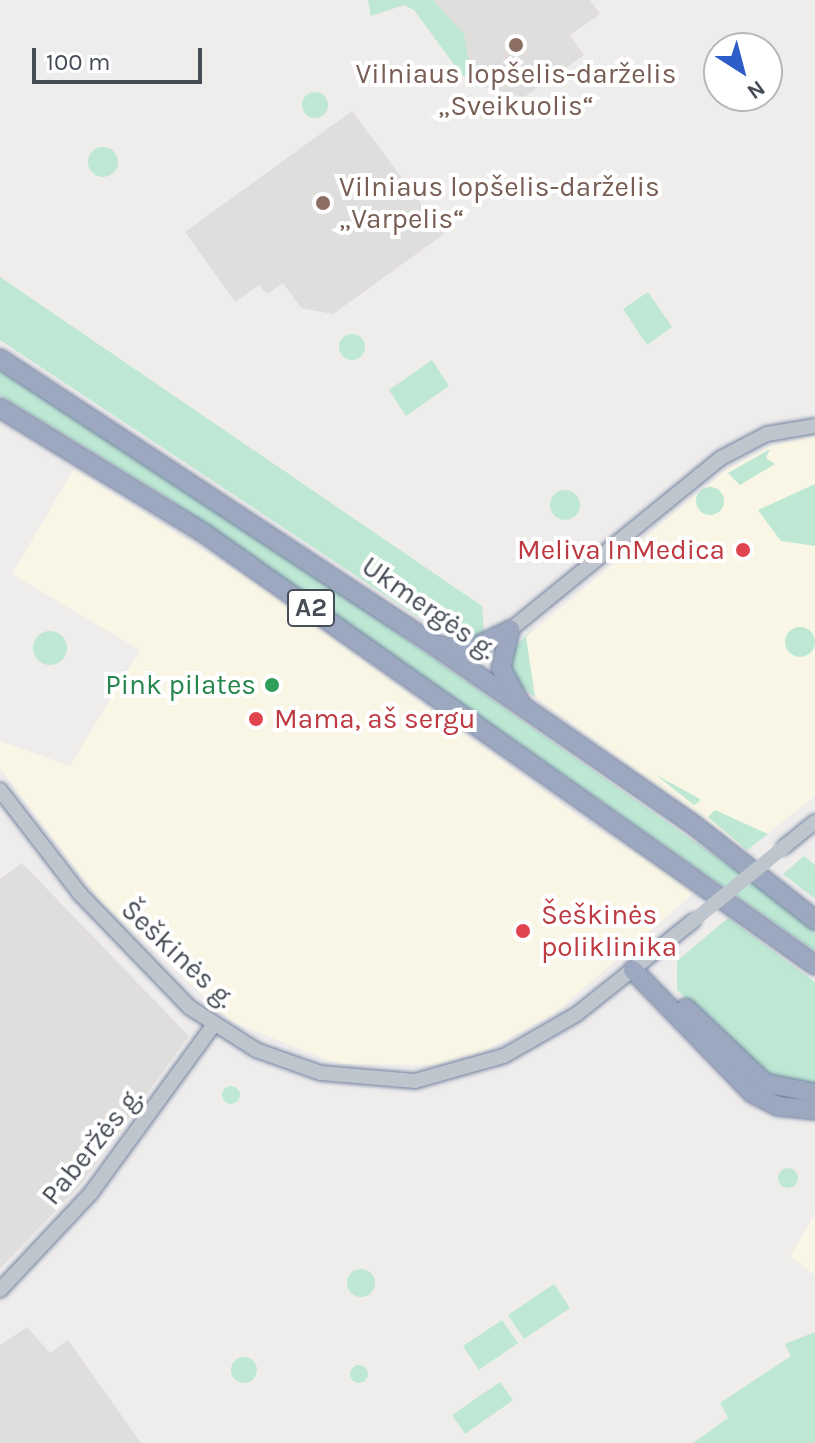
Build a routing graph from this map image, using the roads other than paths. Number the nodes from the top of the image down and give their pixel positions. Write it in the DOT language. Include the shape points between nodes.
graph roads {
  1 [pos="0,359"];
  2 [pos="0,408"];
  3 [pos="815,426"];
  4 [pos="510,630"];
  5 [pos="434,645"];
  6 [pos="524,707"];
  7 [pos="0,790"];
  8 [pos="815,822"];
  9 [pos="815,920"];
  10 [pos="815,965"];
  11 [pos="637,966"];
  12 [pos="213,1026"];
  13 [pos="815,1093"];
  14 [pos="815,1110"];
  15 [pos="0,1290"];
  1 -- 5 [label="highway, Ukmergės g. / A2"];
  2 -- 10 [label="highway, A2" via="204,533"];
  3 -- 4 [label="street" via="767,434 721,458"];
  4 -- 5 [label="highway" via="468,650"];
  4 -- 6 [label="highway" via="501,668"];
  5 -- 6 [label="highway, Ukmergės g. / A2"];
  6 -- 9 [label="highway, Ukmergės g. / A2"];
  7 -- 12 [label="street, Šeškinės g." via="89,904"];
  8 -- 11 [label="street, Šeškinės g., bridge"];
  11 -- 12 [label="street, Šeškinės g." via="522,1048 415,1081 321,1073"];
  11 -- 13 [label="highway" via="765,1083"];
  11 -- 14 [label="highway" via="752,1093 777,1106"];
  12 -- 15 [label="street, Paberžės g." via="91,1193"];
}
